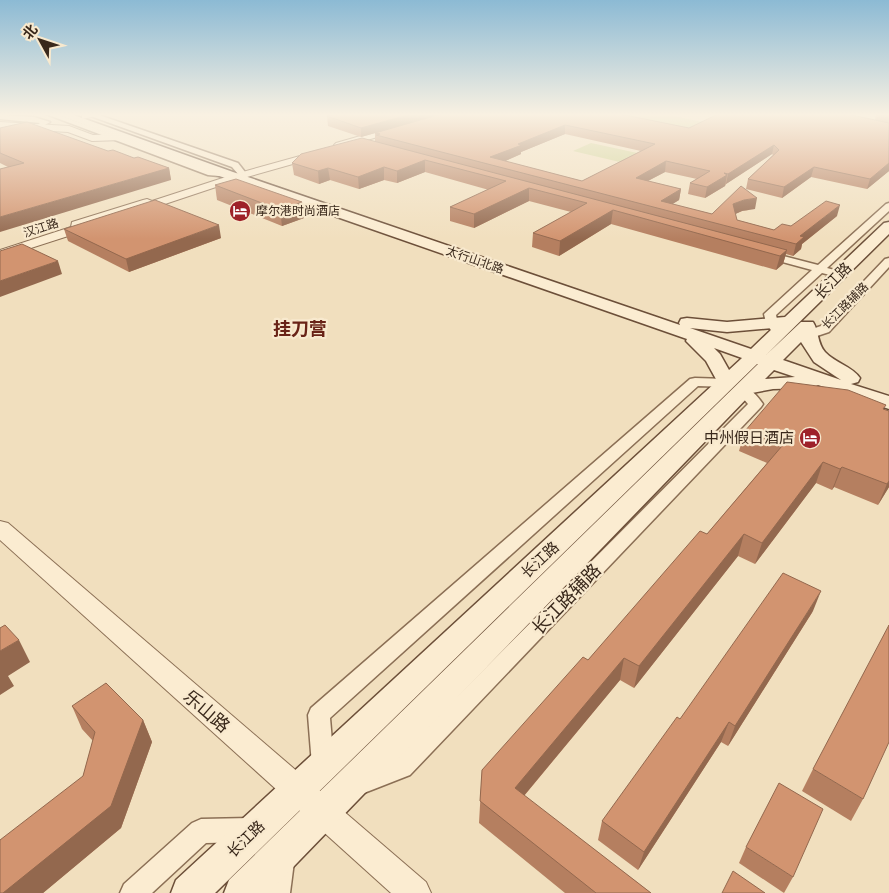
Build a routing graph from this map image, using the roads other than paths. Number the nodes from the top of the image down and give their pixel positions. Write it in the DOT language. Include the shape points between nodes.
graph roads {
  1 [pos="176,156"];
  2 [pos="190,156"];
  3 [pos="307,156"];
  4 [pos="318,156"];
  5 [pos="238,175"];
  6 [pos="889,206"];
  7 [pos="889,226"];
  8 [pos="889,243"];
  9 [pos="0,249"];
  10 [pos="752,251"];
  11 [pos="0,254"];
  12 [pos="889,261"];
  13 [pos="820,269"];
  14 [pos="838,274"];
  15 [pos="681,327"];
  16 [pos="792,330"];
  17 [pos="766,356"];
  18 [pos="847,383"];
  19 [pos="734,386"];
  20 [pos="889,391"];
  21 [pos="889,403"];
  22 [pos="0,528"];
  23 [pos="323,765"];
  24 [pos="297,790"];
  25 [pos="323,812"];
  26 [pos="254,830"];
  27 [pos="282,853"];
  28 [pos="134,893"];
  29 [pos="189,893"];
  30 [pos="242,893"];
  31 [pos="277,893"];
  32 [pos="415,893"];
  1 -- 5 [label="main road, 太行山北路"];
  2 -- 5 [label="main road, 太行山北路"];
  3 -- 5 [label="street, 汉江路"];
  4 -- 5 [label="street, 汉江路"];
  5 -- 9 [label="street, 汉江路"];
  5 -- 11 [label="street, 汉江路"];
  5 -- 15 [label="main road, 太行山北路"];
  6 -- 13 [label="street"];
  7 -- 14 [label="main road, 长江路"];
  8 -- 16 [label="main road, 长江路"];
  10 -- 13 [label="street"];
  12 -- 16 [label="street, 长江路辅路" via="825,329"];
  13 -- 14 [label="street"];
  13 -- 16 [label="street" via="770,314"];
  14 -- 16 [label="main road, 长江路"];
  15 -- 16 [label="main road"];
  15 -- 17 [label="main road, 太行山北路"];
  15 -- 19 [label="main road" via="714,358"];
  16 -- 17 [label="main road, 长江路"];
  16 -- 18 [label="main road"];
  17 -- 18 [label="main road, 太行山北路"];
  17 -- 19 [label="main road, 长江路"];
  18 -- 19 [label="main road"];
  18 -- 20 [label="main road, 太行山北路"];
  18 -- 21 [label="main road, 太行山北路"];
  19 -- 23 [label="main road, 长江路"];
  19 -- 23 [label="street" via="695,382 319,715"];
  19 -- 25 [label="main road, 长江路"];
  22 -- 24 [label="street, 乐山路"];
  23 -- 24 [label="main road, 长江路"];
  24 -- 25 [label="street, 乐山路"];
  24 -- 26 [label="main road, 长江路"];
  25 -- 27 [label="main road, 长江路"];
  25 -- 32 [label="street, 乐山路"];
  26 -- 28 [label="street" via="201,831"];
  26 -- 29 [label="main road, 长江路"];
  27 -- 30 [label="main road, 长江路"];
  27 -- 31 [label="street"];
}
